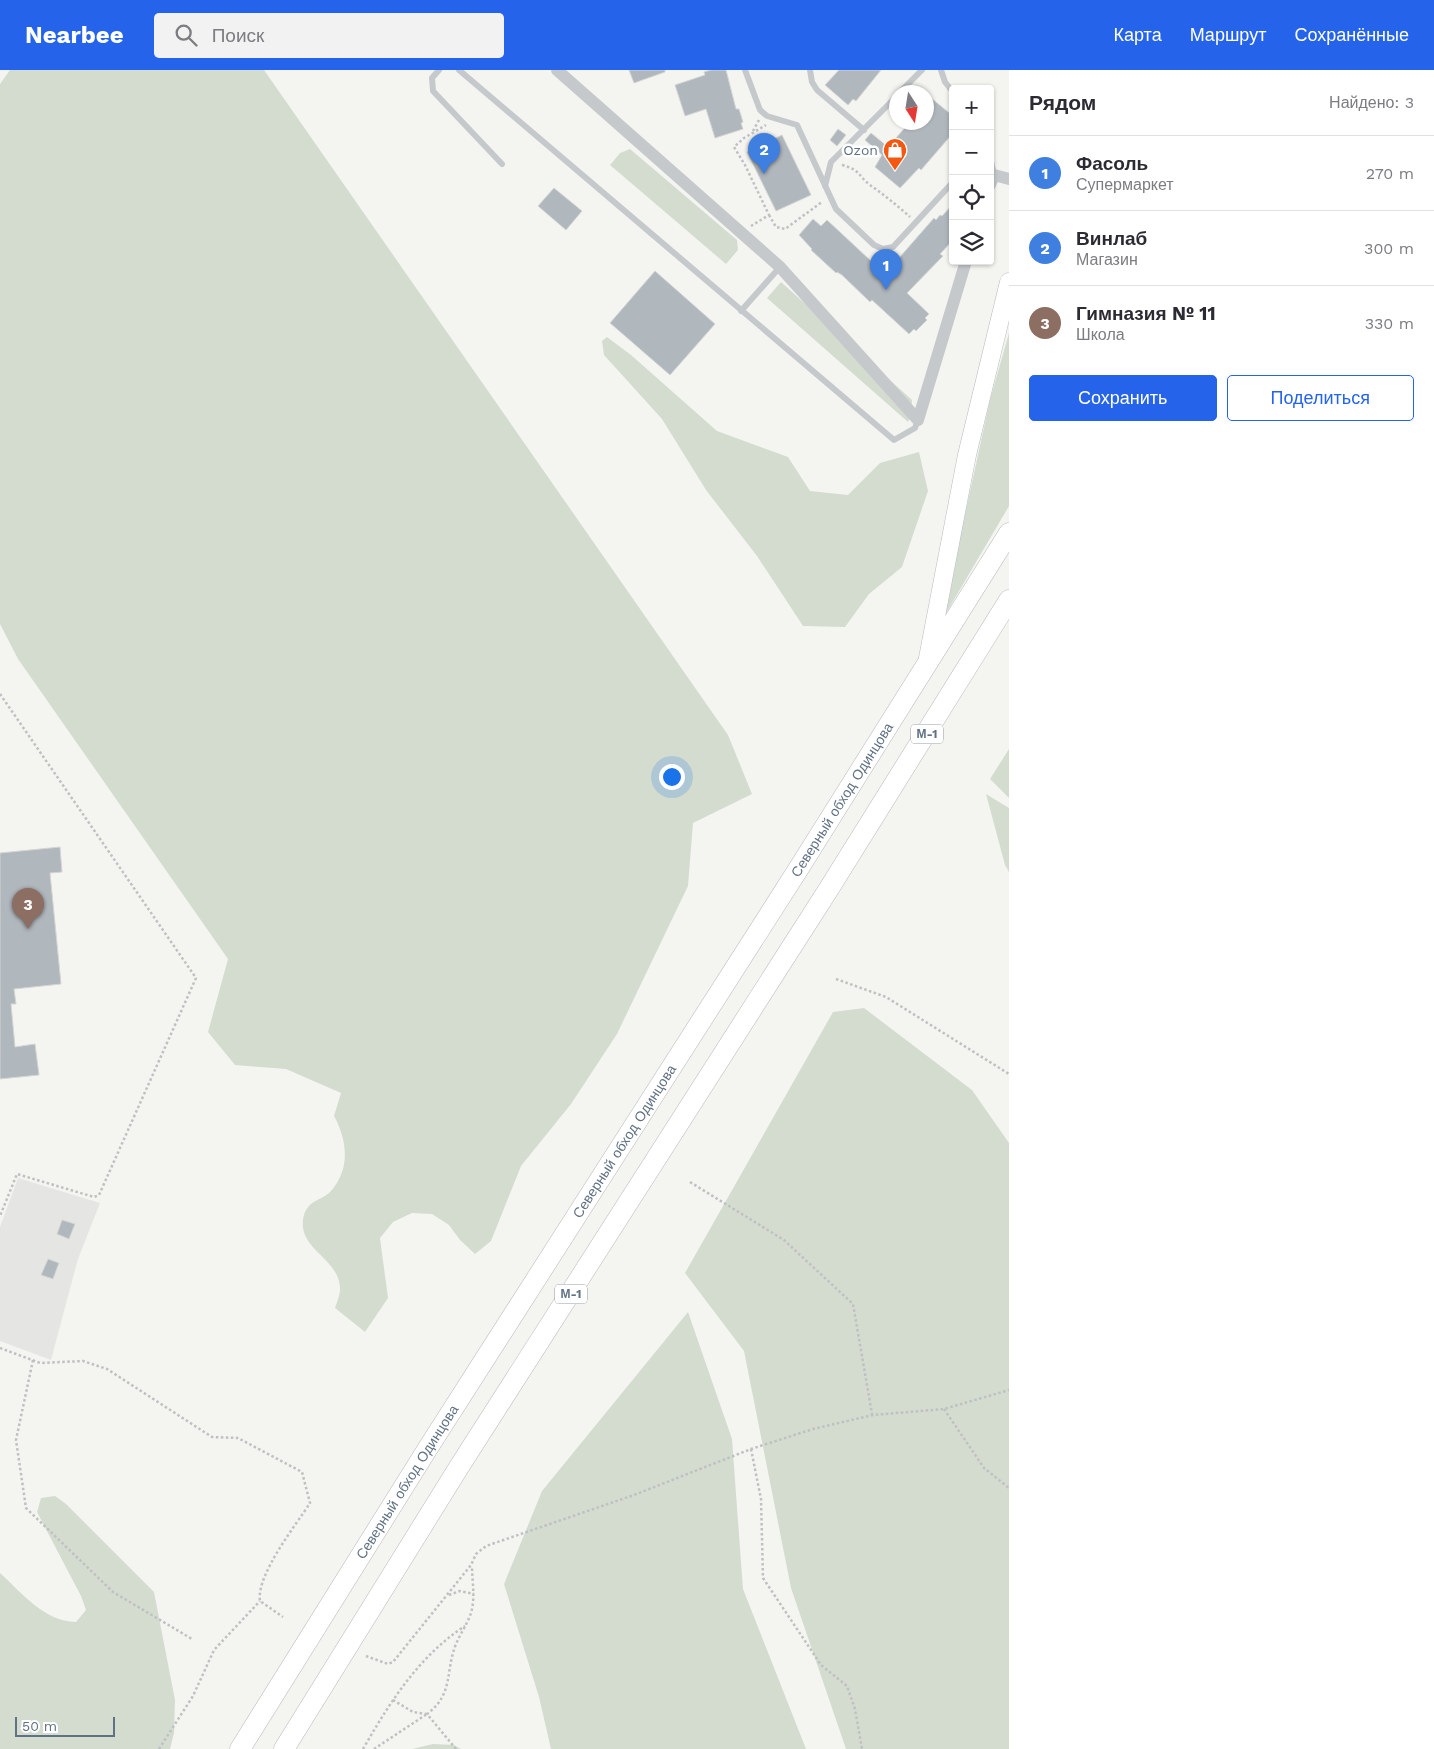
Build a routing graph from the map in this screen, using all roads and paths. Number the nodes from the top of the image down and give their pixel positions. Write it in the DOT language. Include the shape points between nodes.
graph roads {
  1 [pos="439,70"];
  2 [pos="458,70"];
  3 [pos="557,70"];
  4 [pos="745,70"];
  5 [pos="810,70"];
  6 [pos="922,70"];
  7 [pos="941,70"];
  8 [pos="907,85"];
  9 [pos="949,87"];
  10 [pos="889,103"];
  11 [pos="786,121"];
  12 [pos="864,130"];
  13 [pos="831,162"];
  14 [pos="502,164"];
  15 [pos="994,178"];
  16 [pos="1009,179"];
  17 [pos="825,186"];
  18 [pos="949,186"];
  19 [pos="830,197"];
  20 [pos="769,215"];
  21 [pos="916,223"];
  22 [pos="741,233"];
  23 [pos="965,265"];
  24 [pos="780,267"];
  25 [pos="1009,282"];
  26 [pos="741,311"];
  27 [pos="918,420"];
  28 [pos="1009,533"];
  29 [pos="1009,600"];
  30 [pos="1009,606"];
  31 [pos="992,628"];
  32 [pos="927,663"];
  33 [pos="0,694"];
  34 [pos="836,979"];
  35 [pos="1009,1074"];
  36 [pos="690,1182"];
  37 [pos="0,1216"];
  38 [pos="0,1348"];
  39 [pos="33,1360"];
  40 [pos="1009,1390"];
  41 [pos="944,1409"];
  42 [pos="872,1415"];
  43 [pos="751,1449"];
  44 [pos="1009,1488"];
  45 [pos="472,1565"];
  46 [pos="474,1594"];
  47 [pos="448,1595"];
  48 [pos="260,1601"];
  49 [pos="283,1617"];
  50 [pos="466,1625"];
  51 [pos="192,1639"];
  52 [pos="366,1656"];
  53 [pos="393,1700"];
  54 [pos="428,1714"];
  55 [pos="159,1749"];
  56 [pos="240,1749"];
  57 [pos="284,1749"];
  58 [pos="364,1749"];
  59 [pos="374,1749"];
  60 [pos="456,1749"];
  61 [pos="862,1749"];
  1 -- 14 [label="lane" via="432,78 433,91"];
  2 -- 26 [label="lane"];
  3 -- 22 [label="street"];
  4 -- 11 [label="lane" via="760,110 767,116"];
  5 -- 12 [label="lane" via="817,90"];
  6 -- 8 [label="lane"];
  7 -- 9 [label="lane"];
  10 -- 12 [label="lane"];
  11 -- 17 [label="lane" via="797,125"];
  11 -- 20 [label="path" via="771,122 734,147"];
  12 -- 13 [label="lane"];
  13 -- 17 [label="lane"];
  13 -- 21 [label="path" via="853,168"];
  15 -- 16 [label="street"];
  17 -- 19 [label="lane"];
  18 -- 21 [label="lane"];
  19 -- 20 [label="path" via="784,229 776,227"];
  19 -- 21 [label="lane" via="844,219 874,246 893,247"];
  20 -- 22 [label="path"];
  22 -- 24 [label="street"];
  23 -- 27 [label="street"];
  24 -- 26 [label="lane"];
  24 -- 27 [label="street"];
  25 -- 32 [label="main road, М-1" via="967,455"];
  26 -- 27 [label="lane" via="894,440 915,428"];
  28 -- 32 [label="highway, Северный обход Одинцова / М-1"];
  29 -- 31 [label="highway, М-1"];
  30 -- 31 [label="main road, М-1"];
  31 -- 57 [label="highway, М-1" via="459,1467"];
  32 -- 56 [label="highway, Северный обход Одинцова / М-1"];
  33 -- 37 [label="path" via="196,978 99,1195 94,1197 17,1174"];
  34 -- 35 [label="path" via="886,997"];
  36 -- 42 [label="path" via="784,1240 852,1304"];
  38 -- 39 [label="path"];
  39 -- 48 [label="path" via="40,1363 83,1361 107,1369 212,1438 238,1438 302,1472 310,1503 267,1571 258,1592"];
  39 -- 51 [label="path" via="16,1440 26,1508 113,1592"];
  40 -- 41 [label="path"];
  41 -- 42 [label="path"];
  41 -- 44 [label="path" via="984,1468"];
  42 -- 43 [label="path"];
  43 -- 45 [label="path" via="634,1495 486,1546 476,1554"];
  43 -- 61 [label="path" via="761,1499 763,1578 821,1665 847,1686"];
  45 -- 46 [label="path"];
  45 -- 47 [label="path"];
  46 -- 47 [label="path" via="460,1591"];
  46 -- 50 [label="path"];
  47 -- 52 [label="path" via="393,1662 388,1664"];
  48 -- 49 [label="path"];
  48 -- 55 [label="path" via="214,1650 193,1696"];
  50 -- 53 [label="path" via="432,1652"];
  50 -- 54 [label="path" via="455,1646 444,1696"];
  53 -- 54 [label="path" via="413,1712"];
  53 -- 58 [label="path"];
  54 -- 59 [label="path"];
  54 -- 60 [label="path"];
}
